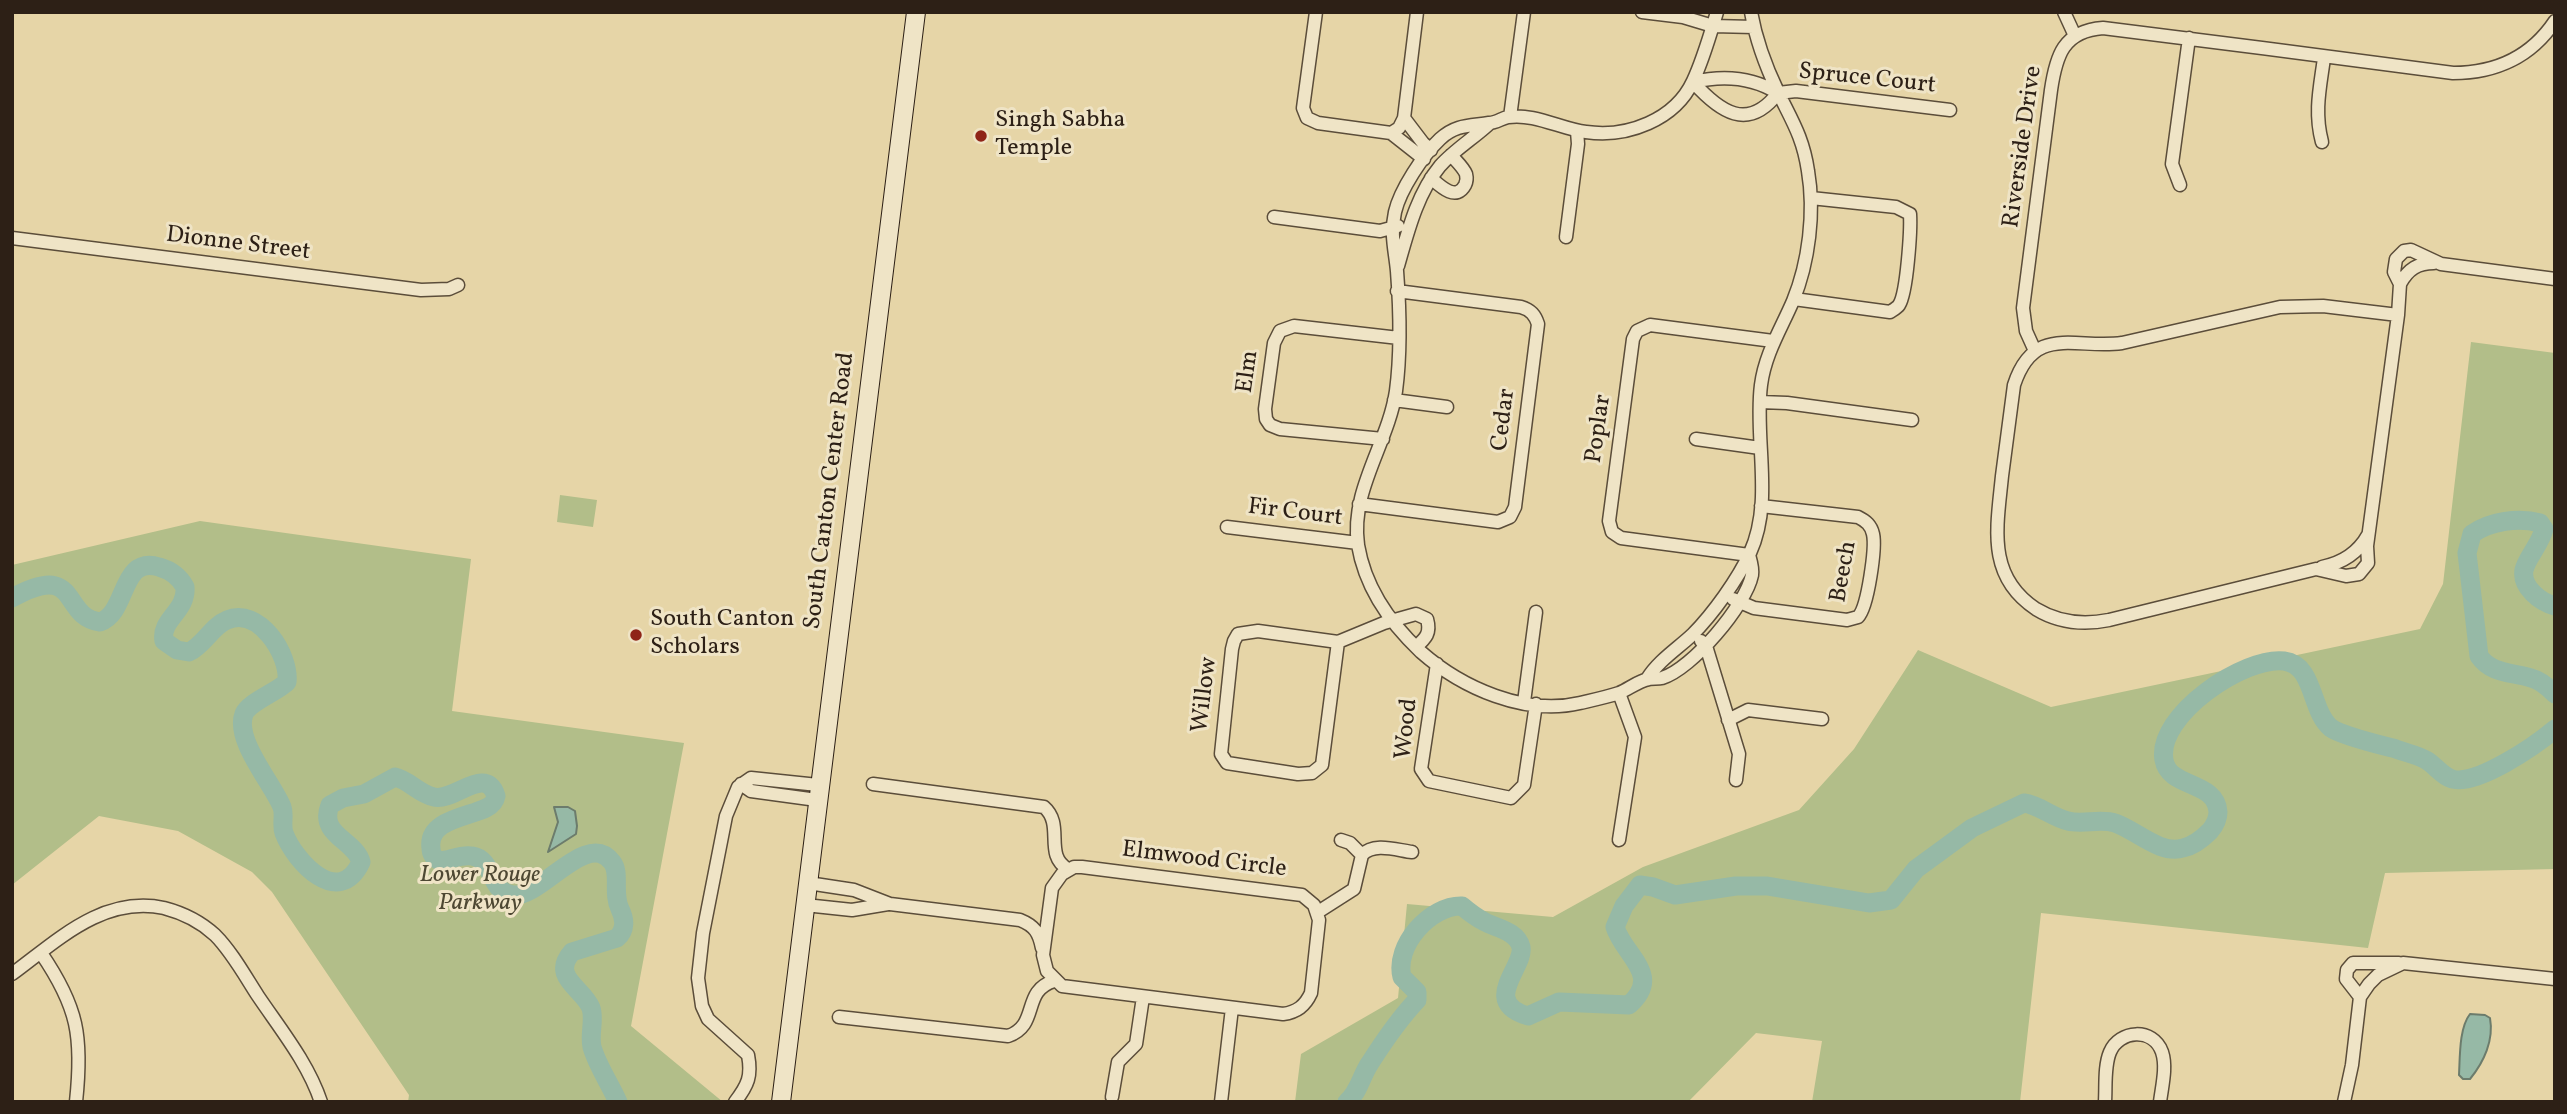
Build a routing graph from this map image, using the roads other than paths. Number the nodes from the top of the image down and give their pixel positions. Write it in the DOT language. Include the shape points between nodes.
graph roads {
  1 [pos="916,12"];
  2 [pos="1315,12"];
  3 [pos="1417,12"];
  4 [pos="1524,12"];
  5 [pos="1642,12"];
  6 [pos="1717,12"];
  7 [pos="1751,12"];
  8 [pos="2064,12"];
  9 [pos="2555,21"];
  10 [pos="1713,26"];
  11 [pos="1754,27"];
  12 [pos="2075,36"];
  13 [pos="2189,38"];
  14 [pos="2324,58"];
  15 [pos="1693,82"];
  16 [pos="1779,93"];
  17 [pos="1950,110"];
  18 [pos="1510,117"];
  19 [pos="1404,118"];
  20 [pos="1490,123"];
  21 [pos="1577,131"];
  22 [pos="1391,133"];
  23 [pos="2322,142"];
  24 [pos="1428,154"];
  25 [pos="1447,160"];
  26 [pos="1431,178"];
  27 [pos="2180,185"];
  28 [pos="1811,198"];
  29 [pos="1274,217"];
  30 [pos="1392,226"];
  31 [pos="1410,227"];
  32 [pos="1566,237"];
  33 [pos="12,238"];
  34 [pos="2434,263"];
  35 [pos="1397,271"];
  36 [pos="2555,279"];
  37 [pos="2400,284"];
  38 [pos="458,285"];
  39 [pos="1397,291"];
  40 [pos="1794,299"];
  41 [pos="2398,315"];
  42 [pos="1399,338"];
  43 [pos="1773,341"];
  44 [pos="2035,351"];
  45 [pos="1394,400"];
  46 [pos="1760,402"];
  47 [pos="1447,407"];
  48 [pos="1912,421"];
  49 [pos="1383,439"];
  50 [pos="1696,439"];
  51 [pos="1760,448"];
  52 [pos="1359,504"];
  53 [pos="1761,506"];
  54 [pos="1227,527"];
  55 [pos="2370,531"];
  56 [pos="1358,543"];
  57 [pos="1749,555"];
  58 [pos="2316,569"];
  59 [pos="1724,594"];
  60 [pos="1740,602"];
  61 [pos="1536,612"];
  62 [pos="1394,622"];
  63 [pos="1693,634"];
  64 [pos="1338,642"];
  65 [pos="1706,646"];
  66 [pos="1416,647"];
  67 [pos="1437,664"];
  68 [pos="1647,679"];
  69 [pos="1619,693"];
  70 [pos="1530,703"];
  71 [pos="1822,719"];
  72 [pos="1728,720"];
  73 [pos="1735,780"];
  74 [pos="873,784"];
  75 [pos="818,792"];
  76 [pos="1341,840"];
  77 [pos="1619,840"];
  78 [pos="1412,852"];
  79 [pos="1362,855"];
  80 [pos="1068,869"];
  81 [pos="808,883"];
  82 [pos="1050,897"];
  83 [pos="890,904"];
  84 [pos="805,905"];
  85 [pos="1318,912"];
  86 [pos="1020,920"];
  87 [pos="41,953"];
  88 [pos="1044,955"];
  89 [pos="2403,963"];
  90 [pos="12,974"];
  91 [pos="2555,979"];
  92 [pos="1054,981"];
  93 [pos="1143,997"];
  94 [pos="2360,997"];
  95 [pos="1233,1008"];
  96 [pos="839,1017"];
  97 [pos="1112,1097"];
  98 [pos="76,1102"];
  99 [pos="321,1102"];
  100 [pos="735,1102"];
  101 [pos="781,1102"];
  102 [pos="1221,1102"];
  103 [pos="2105,1102"];
  104 [pos="2160,1102"];
  105 [pos="2344,1102"];
  1 -- 75 [label="main road, South Canton Center Road"];
  2 -- 22 [label="street" via="1303,108 1307,118"];
  3 -- 19 [label="street"];
  4 -- 18 [label="street"];
  5 -- 10 [label="street"];
  6 -- 10 [label="street"];
  7 -- 11 [label="street"];
  8 -- 12 [label="street"];
  9 -- 14 [label="street" via="2516,58 2471,73"];
  10 -- 11 [label="street"];
  10 -- 15 [label="street"];
  11 -- 16 [label="street"];
  12 -- 13 [label="street" via="2103,28"];
  12 -- 44 [label="street, Riverside Drive" via="2057,57 2049,103 2023,308"];
  13 -- 14 [label="street"];
  13 -- 27 [label="street" via="2172,164"];
  14 -- 23 [label="street" via="2317,121"];
  15 -- 16 [label="street" via="1746,80"];
  15 -- 16 [label="street" via="1709,100 1737,115 1758,113"];
  15 -- 21 [label="street" via="1672,109 1638,128 1606,134"];
  16 -- 17 [label="street, Spruce Court" via="1796,91"];
  16 -- 28 [label="street" via="1802,142"];
  18 -- 20 [label="street"];
  18 -- 21 [label="street"];
  19 -- 22 [label="street"];
  19 -- 24 [label="street"];
  20 -- 24 [label="street" via="1459,128 1440,139"];
  20 -- 25 [label="street"];
  21 -- 32 [label="street"];
  22 -- 24 [label="street"];
  24 -- 25 [label="street"];
  24 -- 30 [label="street" via="1402,194"];
  25 -- 26 [label="street"];
  25 -- 26 [label="street" via="1466,174 1464,188 1449,192"];
  26 -- 31 [label="street"];
  28 -- 40 [label="street" via="1805,265"];
  28 -- 40 [label="street" via="1896,207 1910,214 1903,290 1900,304 1890,312"];
  29 -- 30 [label="street" via="1380,230"];
  30 -- 31 [label="street"];
  30 -- 35 [label="street"];
  31 -- 35 [label="street"];
  33 -- 38 [label="street, Dionne Street" via="421,290"];
  34 -- 36 [label="street"];
  34 -- 37 [label="street" via="2411,269"];
  34 -- 37 [label="street" via="2416,251 2404,251 2394,266"];
  35 -- 39 [label="street"];
  37 -- 41 [label="street"];
  39 -- 42 [label="street"];
  39 -- 52 [label="street, Cedar" via="1521,307 1536,318 1516,507 1510,517 1498,522"];
  40 -- 43 [label="street"];
  41 -- 44 [label="street" via="2323,306 2280,307 2122,343 2059,342"];
  41 -- 55 [label="street"];
  42 -- 45 [label="street"];
  42 -- 49 [label="street, Elm" via="1294,326 1280,331 1273,344 1264,411 1270,425"];
  43 -- 46 [label="street"];
  43 -- 57 [label="street, Poplar" via="1650,325 1637,331 1609,521 1612,532 1621,538"];
  44 -- 58 [label="street" via="2023,363 2014,385 1996,530 2004,572 2031,605 2064,620 2097,622"];
  45 -- 47 [label="street"];
  45 -- 49 [label="street"];
  46 -- 48 [label="street"];
  46 -- 51 [label="street"];
  49 -- 52 [label="street"];
  50 -- 51 [label="street"];
  51 -- 53 [label="street"];
  52 -- 56 [label="street"];
  53 -- 57 [label="street"];
  53 -- 60 [label="street, Beech" via="1858,517 1867,523 1874,538 1865,606 1858,617 1847,620 1754,608"];
  54 -- 56 [label="street, Fir Court"];
  55 -- 58 [label="street" via="2347,558"];
  55 -- 58 [label="street" via="2368,564 2359,574"];
  56 -- 62 [label="street" via="1369,583"];
  57 -- 59 [label="street"];
  57 -- 60 [label="street" via="1752,575"];
  59 -- 60 [label="street"];
  59 -- 63 [label="street"];
  60 -- 65 [label="street"];
  61 -- 70 [label="street"];
  62 -- 64 [label="street"];
  62 -- 66 [label="street"];
  62 -- 66 [label="street" via="1416,614 1427,619 1430,629"];
  63 -- 65 [label="street"];
  63 -- 68 [label="street"];
  64 -- 64 [label="street, Willow" via="1258,631 1238,635 1232,649 1222,737 1221,754 1227,763 1298,774 1312,773 1322,765"];
  65 -- 68 [label="street" via="1663,678"];
  65 -- 72 [label="street"];
  66 -- 67 [label="street"];
  67 -- 70 [label="street" via="1493,696"];
  67 -- 70 [label="street, Wood" via="1421,769 1429,781 1511,797 1524,785"];
  68 -- 69 [label="street"];
  69 -- 70 [label="street" via="1565,706"];
  69 -- 77 [label="street" via="1635,737"];
  71 -- 72 [label="street" via="1748,710"];
  72 -- 73 [label="street" via="1739,754"];
  74 -- 80 [label="street" via="1044,807 1055,824 1057,860"];
  75 -- 81 [label="main road, South Canton Center Road"];
  75 -- 100 [label="street" via="751,791 741,784 726,816 698,978 708,1019 748,1055 751,1076"];
  76 -- 79 [label="street"];
  78 -- 79 [label="street" via="1374,847"];
  79 -- 85 [label="street" via="1354,889"];
  80 -- 82 [label="street" via="1055,881"];
  80 -- 85 [label="street, Elmwood Circle" via="1295,893 1309,900"];
  81 -- 83 [label="street" via="854,890"];
  81 -- 84 [label="main road, South Canton Center Road"];
  82 -- 86 [label="street" via="1038,914"];
  82 -- 88 [label="street"];
  83 -- 84 [label="street" via="852,910"];
  83 -- 86 [label="street"];
  84 -- 101 [label="main road, South Canton Center Road"];
  85 -- 95 [label="street" via="1311,993 1303,1006 1283,1014"];
  86 -- 88 [label="street" via="1037,931"];
  87 -- 90 [label="street"];
  87 -- 98 [label="street" via="59,978 74,1015 80,1055"];
  87 -- 99 [label="street" via="81,923 115,909 159,907 193,919 224,945 306,1068"];
  88 -- 92 [label="street"];
  89 -- 91 [label="street"];
  89 -- 94 [label="street" via="2378,975"];
  89 -- 94 [label="street" via="2353,963 2346,979"];
  92 -- 93 [label="street" via="1068,988"];
  92 -- 96 [label="street" via="1040,988 1027,1022 1008,1036"];
  93 -- 95 [label="street"];
  93 -- 97 [label="street" via="1136,1044 1118,1062"];
  94 -- 105 [label="street"];
  95 -- 102 [label="street"];
  103 -- 104 [label="street" via="2111,1049 2122,1037 2139,1034 2152,1039 2162,1053"];
}
